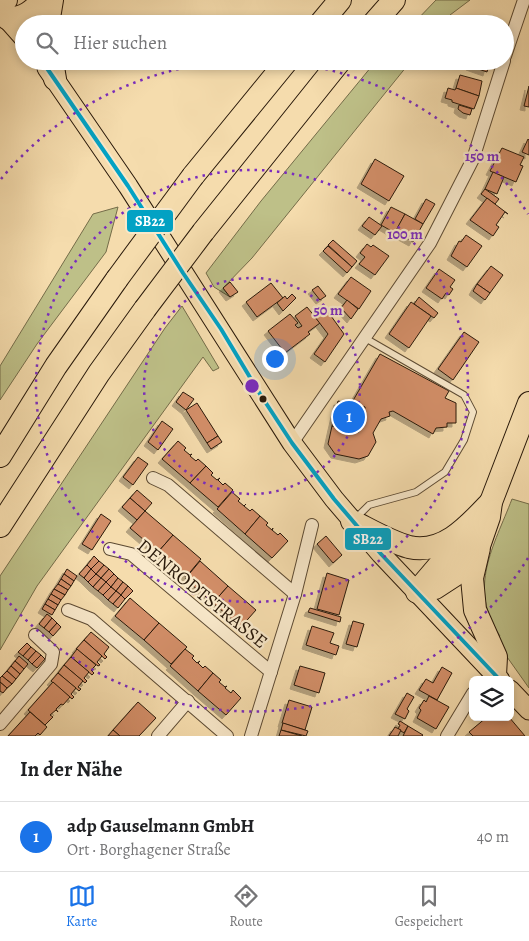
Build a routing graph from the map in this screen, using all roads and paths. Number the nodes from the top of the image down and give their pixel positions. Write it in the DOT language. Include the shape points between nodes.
graph roads {
  1 [pos="43,0"];
  2 [pos="52,0"];
  3 [pos="340,0"];
  4 [pos="524,0"];
  5 [pos="3,9"];
  6 [pos="15,15"];
  7 [pos="26,15"];
  8 [pos="50,15"];
  9 [pos="328,15"];
  10 [pos="15,26"];
  11 [pos="514,29"];
  12 [pos="53,70"];
  13 [pos="280,70"];
  14 [pos="333,70"];
  15 [pos="501,70"];
  16 [pos="365,338"];
  17 [pos="529,403"];
  18 [pos="292,443"];
  19 [pos="0,456"];
  20 [pos="153,478"];
  21 [pos="486,508"];
  22 [pos="352,521"];
  23 [pos="312,525"];
  24 [pos="0,526"];
  25 [pos="480,543"];
  26 [pos="110,549"];
  27 [pos="417,592"];
  28 [pos="295,594"];
  29 [pos="68,610"];
  30 [pos="35,636"];
  31 [pos="271,672"];
  32 [pos="493,676"];
  33 [pos="498,676"];
  34 [pos="514,696"];
  35 [pos="469,699"];
  36 [pos="188,702"];
  37 [pos="529,710"];
  38 [pos="0,724"];
  39 [pos="158,736"];
  40 [pos="228,736"];
  41 [pos="252,736"];
  42 [pos="446,736"];
  1 -- 7 [label="highway"];
  2 -- 8 [label="highway"];
  3 -- 9 [label="highway"];
  4 -- 11 [label="street"];
  5 -- 6 [label="highway"];
  5 -- 10 [label="main road"];
  12 -- 18 [label="main road"];
  13 -- 19 [label="highway, bridge" via="193,176 117,278 56,366"];
  14 -- 24 [label="highway, bridge" via="145,309 99,373"];
  15 -- 16 [label="street" via="473,159 430,243"];
  16 -- 18 [label="street"];
  16 -- 22 [label="lane" via="464,395 473,412 464,440 445,472 416,492 369,504"];
  17 -- 21 [label="highway"];
  18 -- 22 [label="main road"];
  20 -- 28 [label="street" via="168,485"];
  21 -- 22 [label="highway" via="450,540 419,548 385,537"];
  21 -- 25 [label="highway" via="489,517"];
  21 -- 27 [label="highway"];
  22 -- 27 [label="main road"];
  23 -- 28 [label="street, DENRODTSTRASSE"];
  25 -- 27 [label="highway" via="454,574 435,588"];
  25 -- 33 [label="highway" via="472,578 475,610 496,657"];
  26 -- 31 [label="street, DENRODTSTRASSE" via="131,554"];
  27 -- 32 [label="main road"];
  28 -- 31 [label="street, DENRODTSTRASSE"];
  29 -- 36 [label="street" via="91,619"];
  30 -- 38 [label="street" via="53,652 51,664"];
  31 -- 41 [label="street, DENRODTSTRASSE"];
  34 -- 37 [label="main road"];
  35 -- 42 [label="street"];
  36 -- 39 [label="street"];
  36 -- 40 [label="street"];
}
